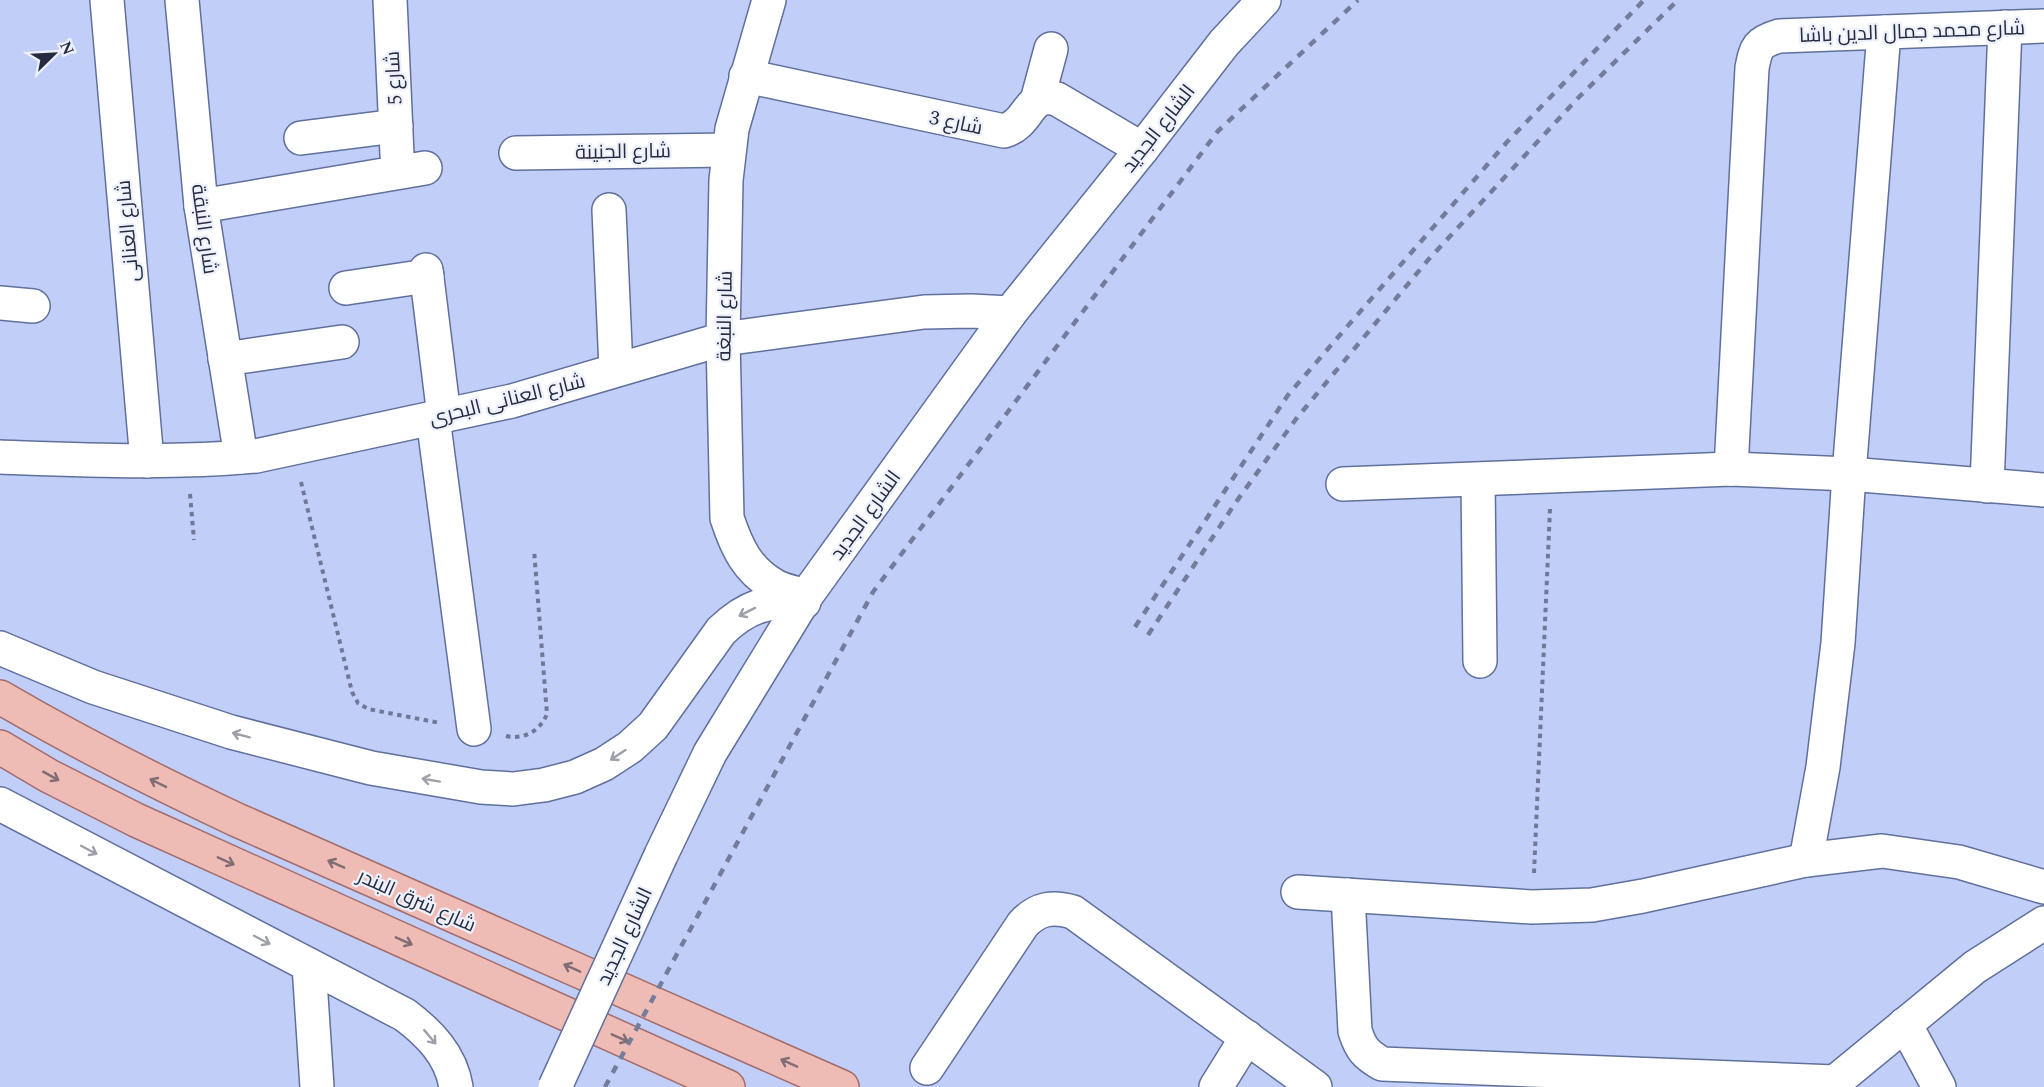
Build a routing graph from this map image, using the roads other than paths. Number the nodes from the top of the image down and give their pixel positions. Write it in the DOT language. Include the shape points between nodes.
graph roads {
  1 [pos="107,0"];
  2 [pos="182,0"];
  3 [pos="390,0"];
  4 [pos="769,0"];
  5 [pos="1264,0"];
  6 [pos="2044,26"];
  7 [pos="2005,27"];
  8 [pos="1884,32"];
  9 [pos="1051,49"];
  10 [pos="746,76"];
  11 [pos="1037,101"];
  12 [pos="301,138"];
  13 [pos="1142,149"];
  14 [pos="406,150"];
  15 [pos="729,150"];
  16 [pos="516,153"];
  17 [pos="201,206"];
  18 [pos="609,210"];
  19 [pos="346,288"];
  20 [pos="0,303"];
  21 [pos="33,306"];
  22 [pos="1010,313"];
  23 [pos="723,339"];
  24 [pos="342,342"];
  25 [pos="225,359"];
  26 [pos="616,369"];
  27 [pos="439,417"];
  28 [pos="0,457"];
  29 [pos="242,457"];
  30 [pos="147,461"];
  31 [pos="1731,469"];
  32 [pos="1849,474"];
  33 [pos="1478,480"];
  34 [pos="1343,484"];
  35 [pos="1987,486"];
  36 [pos="2044,490"];
  37 [pos="805,599"];
  38 [pos="0,648"];
  39 [pos="1480,661"];
  40 [pos="0,697"];
  41 [pos="474,729"];
  42 [pos="0,747"];
  43 [pos="0,804"];
  44 [pos="1806,860"];
  45 [pos="2044,887"];
  46 [pos="1298,892"];
  47 [pos="1348,895"];
  48 [pos="2044,923"];
  49 [pos="309,964"];
  50 [pos="1905,1024"];
  51 [pos="1247,1037"];
  52 [pos="927,1068"];
  53 [pos="1279,1075"];
  54 [pos="1832,1085"];
  55 [pos="317,1087"];
  56 [pos="456,1087"];
  57 [pos="555,1087"];
  58 [pos="728,1087"];
  59 [pos="842,1087"];
  60 [pos="1216,1087"];
  61 [pos="1316,1087"];
  62 [pos="1939,1087"];
  1 -- 30 [label="street, شارع العنانى"];
  2 -- 17 [label="street, شارع النبقة"];
  3 -- 14 [label="street, شارع 5"];
  4 -- 10 [label="street, شارع النبغة"];
  5 -- 13 [label="street, الشارع الجديد" via="1224,43"];
  6 -- 7 [label="street, شارع محمد جمال الدين باشا"];
  7 -- 8 [label="street, شارع محمد جمال الدين باشا"];
  7 -- 35 [label="street"];
  8 -- 31 [label="street, شارع محمد جمال الدين باشا" via="1779,36 1758,46 1755,53"];
  8 -- 32 [label="street"];
  9 -- 11 [label="street"];
  10 -- 11 [label="street, شارع 3" via="1004,131 1018,125"];
  10 -- 15 [label="street, شارع النبغة"];
  11 -- 13 [label="street" via="1057,99"];
  12 -- 14 [label="street"];
  13 -- 22 [label="street, الشارع الجديد"];
  14 -- 17 [label="street"];
  15 -- 16 [label="street, شارع الجنينة"];
  15 -- 23 [label="street, شارع النبغة"];
  17 -- 25 [label="street, شارع النبقة"];
  18 -- 26 [label="street"];
  19 -- 27 [label="street" via="426,273"];
  20 -- 21 [label="street"];
  22 -- 23 [label="street, شارع العنانى البحرى" via="924,312"];
  22 -- 37 [label="street, الشارع الجديد"];
  23 -- 26 [label="street, شارع العنانى البحرى"];
  23 -- 37 [label="street, شارع النبغة" via="727,518 736,546 753,569 776,586"];
  24 -- 25 [label="street"];
  25 -- 29 [label="street, شارع النبقة"];
  26 -- 27 [label="street, شارع العنانى البحرى" via="512,401"];
  27 -- 29 [label="street, شارع العنانى البحرى"];
  27 -- 41 [label="street"];
  28 -- 30 [label="street, شارع العنانى البحرى"];
  29 -- 30 [label="street, شارع العنانى البحرى"];
  31 -- 32 [label="street"];
  31 -- 33 [label="street"];
  32 -- 35 [label="street"];
  32 -- 44 [label="street" via="1838,643 1823,767"];
  33 -- 34 [label="street"];
  33 -- 39 [label="street"];
  35 -- 36 [label="street"];
  37 -- 38 [label="street, one-way" via="767,603 734,618 653,726 604,764 575,777 513,789 382,771 231,732 93,687"];
  37 -- 57 [label="street, الشارع الجديد, bridge" via="710,753"];
  59 -- 40 [label="main road, شارع شرق البندر, one-way" via="237,820 71,739"];
  42 -- 58 [label="main road, one-way" via="136,820"];
  43 -- 49 [label="street, one-way"];
  44 -- 45 [label="street" via="1882,851 1959,862"];
  44 -- 47 [label="street" via="1603,903 1532,907"];
  46 -- 47 [label="street"];
  47 -- 54 [label="street" via="1355,1031 1360,1047 1382,1064"];
  48 -- 50 [label="street" via="1975,967"];
  49 -- 55 [label="street"];
  49 -- 56 [label="street, one-way" via="405,1015 427,1032 444,1055"];
  50 -- 54 [label="street"];
  50 -- 62 [label="street"];
  51 -- 52 [label="street" via="1073,912 1051,908 1041,910 1023,924"];
  51 -- 53 [label="street"];
  51 -- 60 [label="street"];
  53 -- 61 [label="street"];
}
